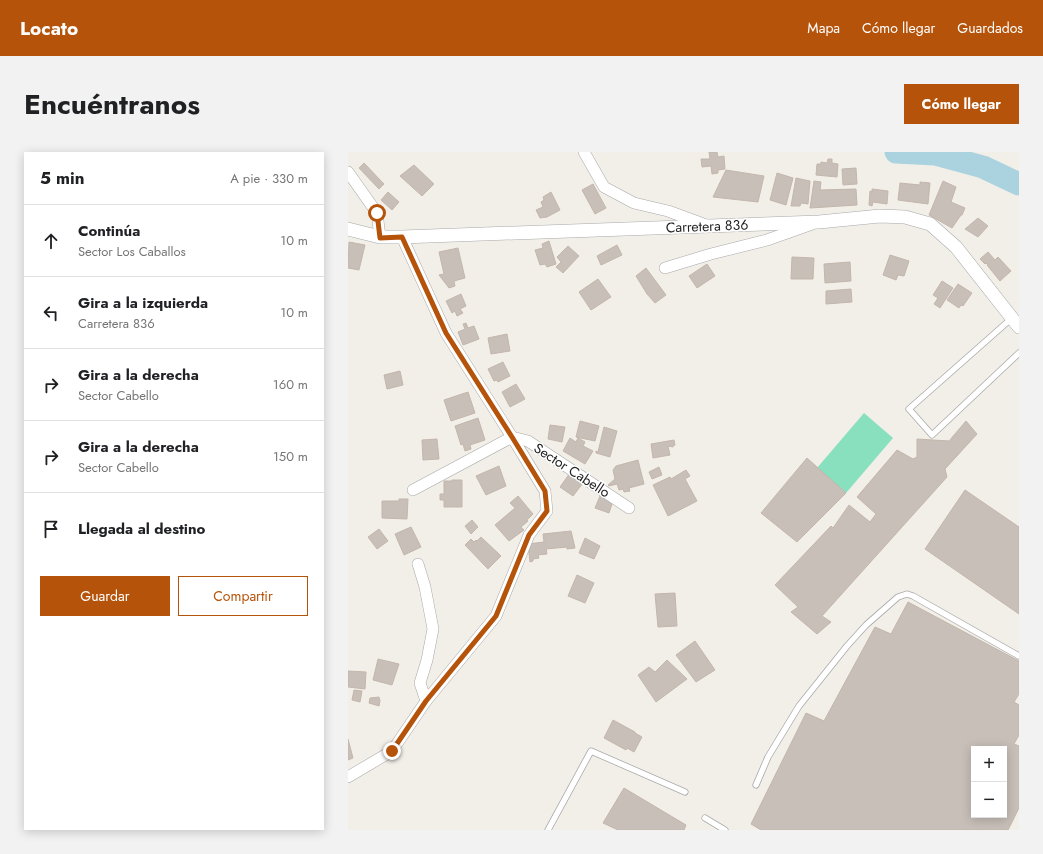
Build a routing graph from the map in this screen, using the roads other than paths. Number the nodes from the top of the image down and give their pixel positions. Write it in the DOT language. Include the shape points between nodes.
graph roads {
  1 [pos="584,152"];
  2 [pos="348,172"];
  3 [pos="819,222"];
  4 [pos="708,226"];
  5 [pos="348,229"];
  6 [pos="402,237"];
  7 [pos="380,238"];
  8 [pos="665,268"];
  9 [pos="1015,323"];
  10 [pos="1019,353"];
  11 [pos="512,437"];
  12 [pos="413,490"];
  13 [pos="630,508"];
  14 [pos="418,564"];
  15 [pos="1019,656"];
  16 [pos="426,701"];
  17 [pos="348,777"];
  18 [pos="756,784"];
  19 [pos="685,792"];
  20 [pos="705,818"];
  21 [pos="548,830"];
  22 [pos="725,830"];
  1 -- 4 [label="street" via="604,187 634,203 668,211"];
  2 -- 7 [label="street" via="377,213"];
  3 -- 4 [label="street, Carretera 836"];
  3 -- 8 [label="street" via="767,240"];
  3 -- 9 [label="street, Carretera 836" via="880,216 905,217 930,224 956,247"];
  4 -- 6 [label="street, Carretera 836"];
  5 -- 7 [label="street, Carretera 836"];
  6 -- 7 [label="street, Carretera 836"];
  6 -- 11 [label="street, Sector Cabello" via="446,333"];
  9 -- 10 [label="lane" via="909,408 932,435"];
  11 -- 12 [label="street"];
  11 -- 13 [label="street, Sector Cabello" via="528,441"];
  11 -- 16 [label="street, Sector Cabello" via="545,491 547,511 529,535 496,616"];
  14 -- 16 [label="street" via="433,629 420,683"];
  15 -- 18 [label="lane" via="913,596 907,594 898,597 866,625 799,706 768,757"];
  16 -- 17 [label="street, Sector Cabello" via="392,751"];
  19 -- 21 [label="lane" via="591,751"];
  20 -- 22 [label="lane"];
}
